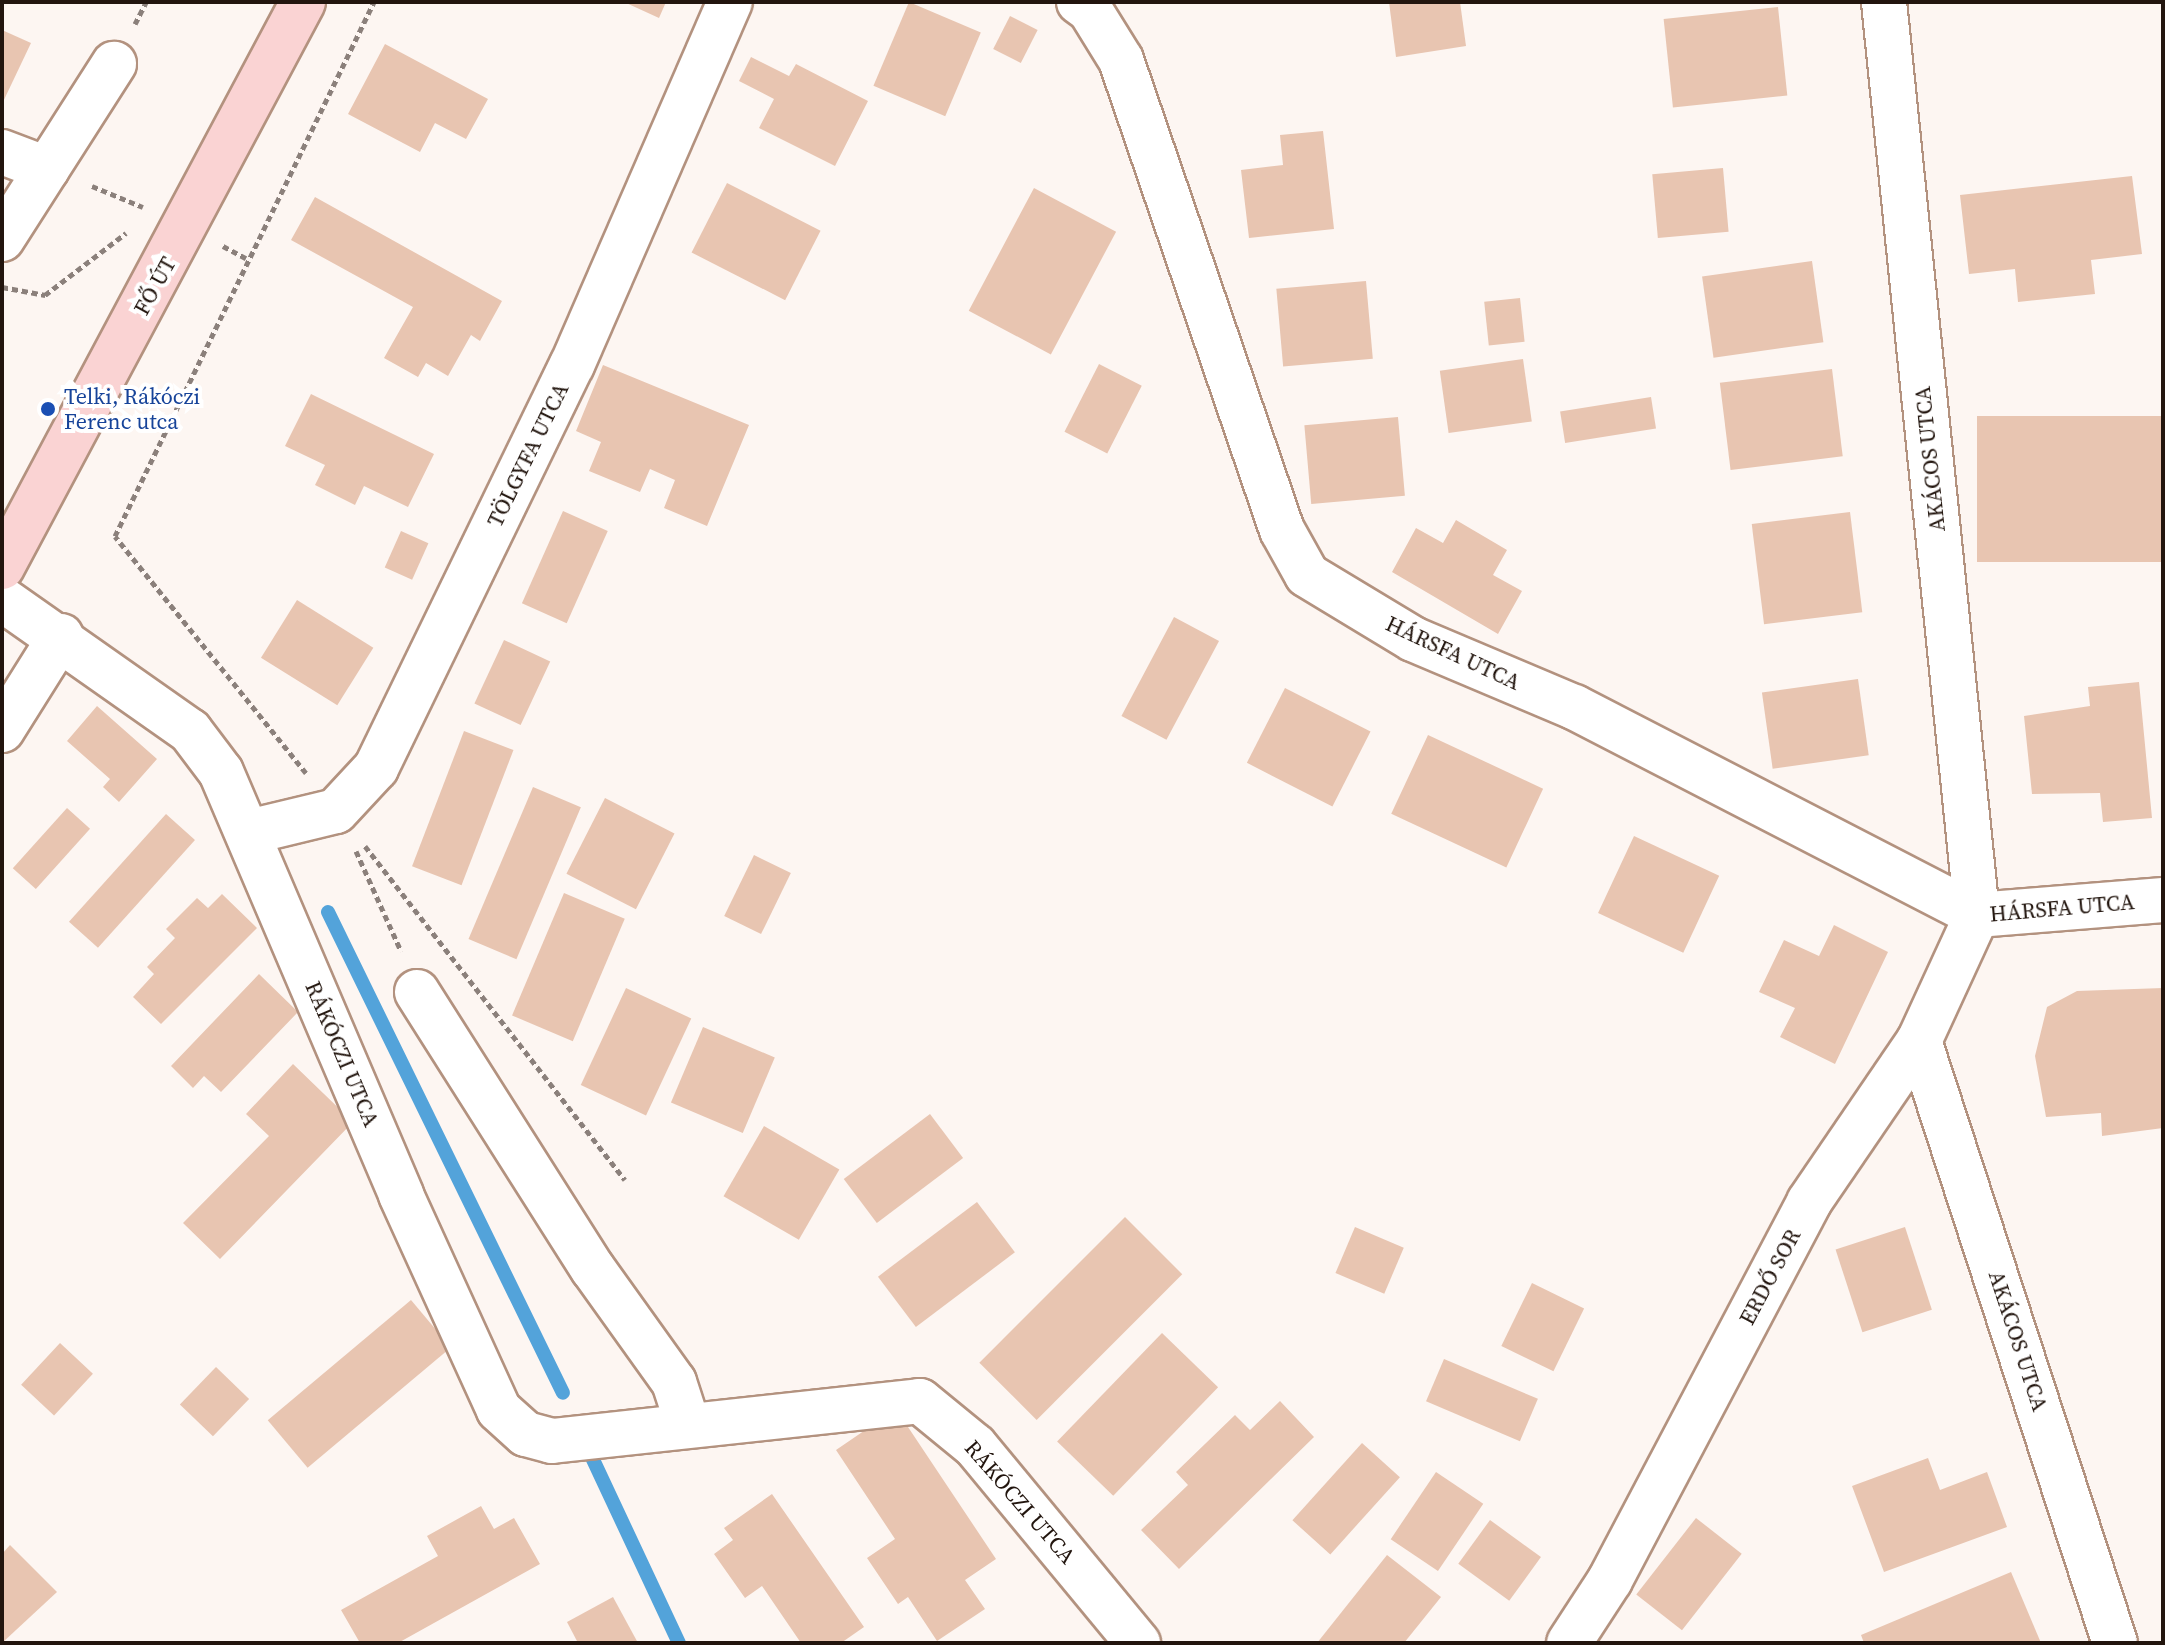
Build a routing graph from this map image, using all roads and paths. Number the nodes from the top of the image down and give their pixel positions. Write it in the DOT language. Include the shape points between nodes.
graph roads {
  1 [pos="303,2"];
  2 [pos="374,2"];
  3 [pos="730,2"];
  4 [pos="1884,2"];
  5 [pos="1088,5"];
  6 [pos="114,64"];
  7 [pos="2,152"];
  8 [pos="47,169"];
  9 [pos="92,186"];
  10 [pos="154,212"];
  11 [pos="130,230"];
  12 [pos="2,239"];
  13 [pos="2,287"];
  14 [pos="2,567"];
  15 [pos="2,599"];
  16 [pos="61,636"];
  17 [pos="2,730"];
  18 [pos="336,811"];
  19 [pos="249,832"];
  20 [pos="2163,900"];
  21 [pos="1977,915"];
  22 [pos="417,992"];
  23 [pos="1919,1041"];
  24 [pos="625,1180"];
  25 [pos="687,1422"];
  26 [pos="1138,1643"];
  27 [pos="1569,1643"];
  28 [pos="2115,1643"];
  1 -- 14 [label="main road, FŐ ÚT"];
  2 -- 18 [label="path" via="115,536"];
  3 -- 18 [label="street, TÖLGYFA UTCA" via="572,365 410,699 376,768"];
  4 -- 21 [label="street, AKÁCOS UTCA"];
  5 -- 21 [label="street, HÁRSFA UTCA" via="1121,60 1282,530 1307,575 1413,639 1574,707"];
  6 -- 8 [label="street"];
  7 -- 8 [label="street"];
  8 -- 12 [label="street"];
  9 -- 10 [label="path"];
  11 -- 13 [label="path" via="45,295"];
  15 -- 16 [label="street, RÁKÓCZI UTCA"];
  16 -- 17 [label="street"];
  16 -- 19 [label="street, RÁKÓCZI UTCA" via="190,731 221,772"];
  18 -- 19 [label="street"];
  18 -- 22 [label="path"];
  18 -- 24 [label="path"];
  19 -- 25 [label="street, RÁKÓCZI UTCA" via="401,1195 499,1410 526,1434 552,1441"];
  20 -- 21 [label="street, HÁRSFA UTCA"];
  21 -- 23 [label="street, ERDŐ SOR"];
  22 -- 25 [label="street" via="593,1269 674,1382"];
  23 -- 27 [label="street, ERDŐ SOR" via="1809,1202 1610,1580"];
  23 -- 28 [label="street, AKÁCOS UTCA"];
  25 -- 26 [label="street, RÁKÓCZI UTCA" via="920,1401 975,1446"];
}
